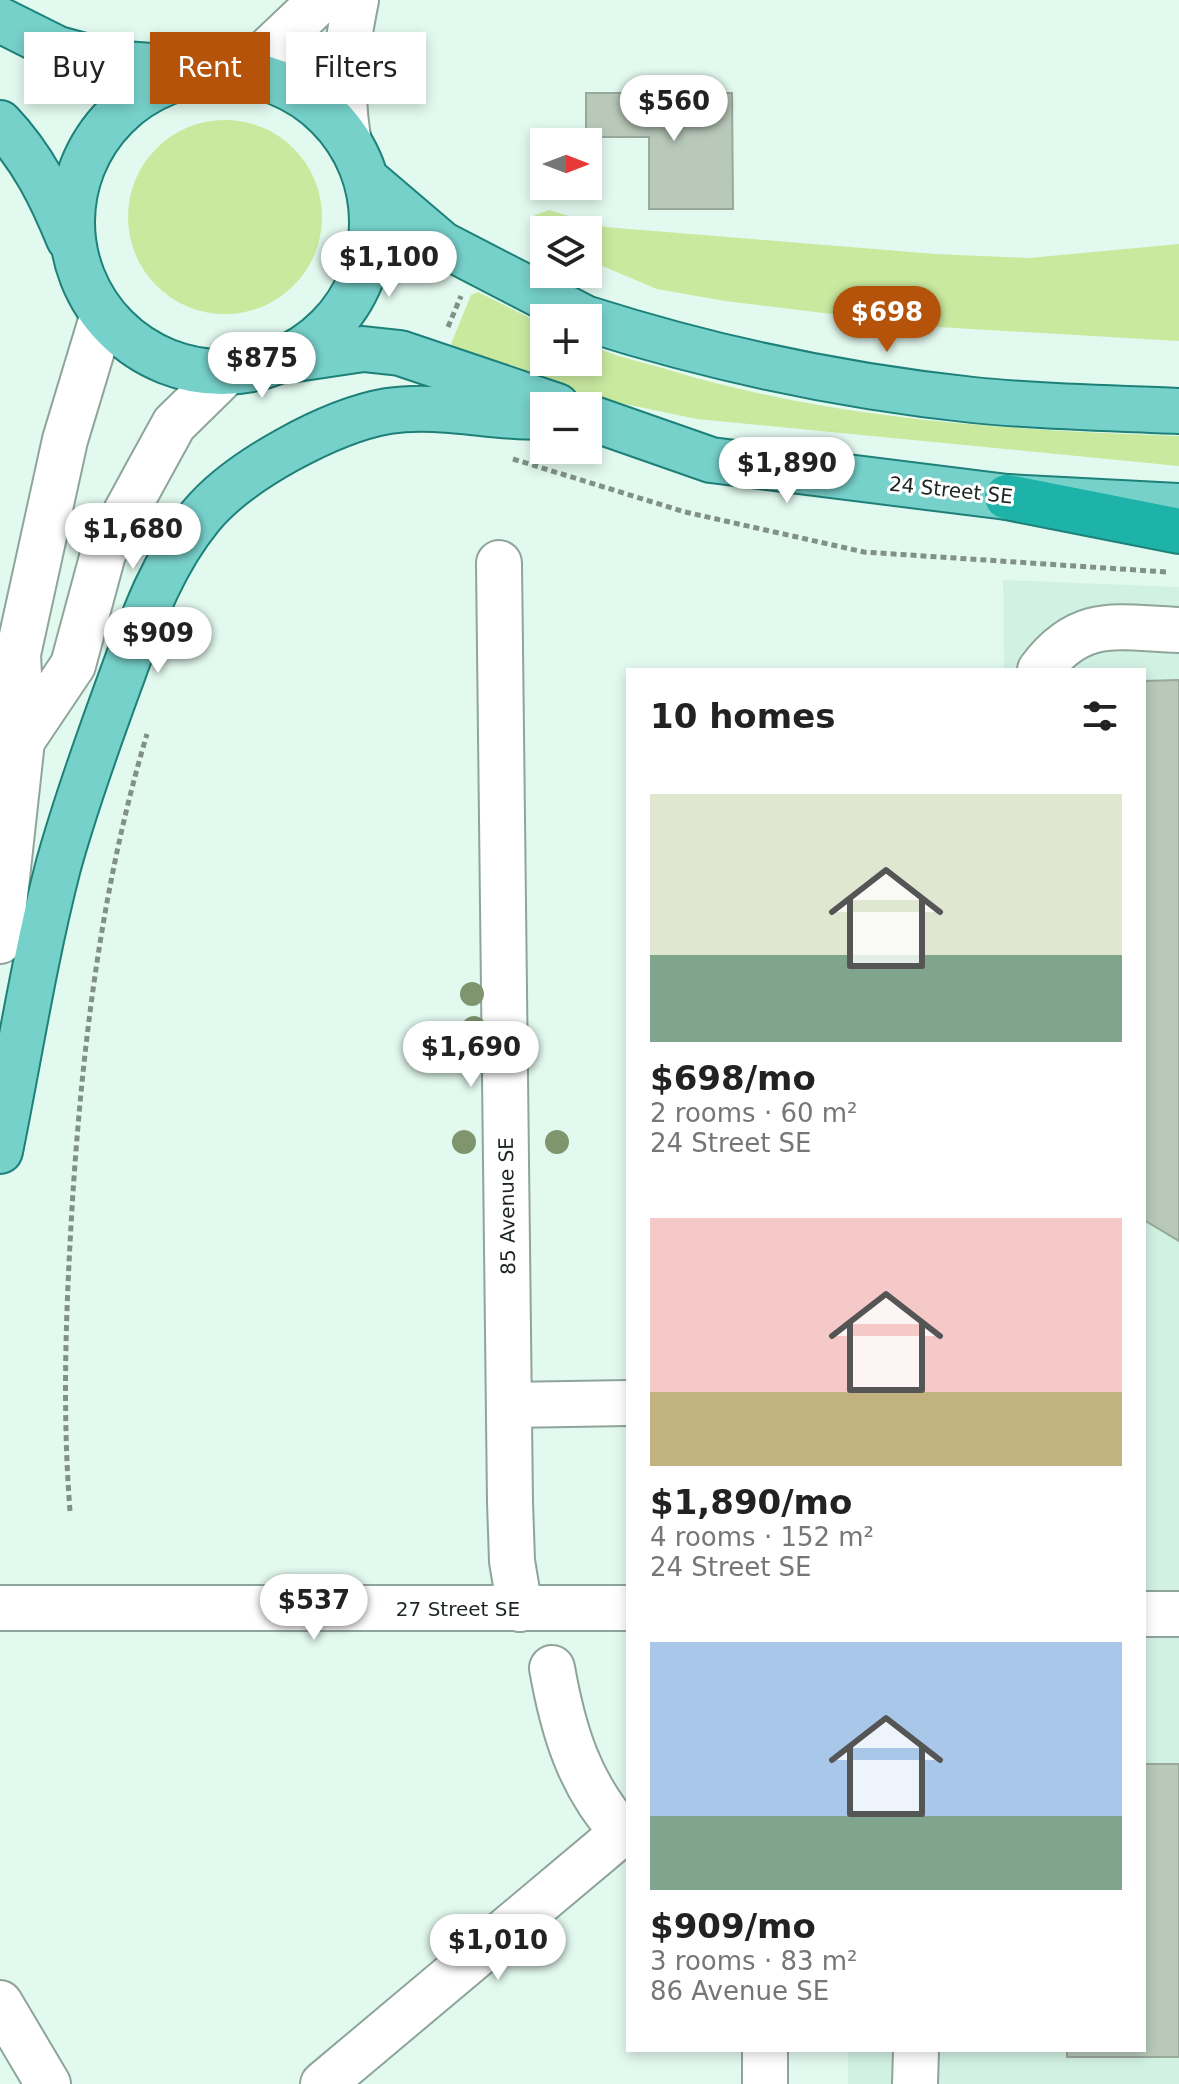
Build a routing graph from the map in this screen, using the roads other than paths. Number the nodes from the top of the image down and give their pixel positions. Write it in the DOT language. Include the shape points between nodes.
graph roads {
  1 [pos="321,0"];
  2 [pos="356,0"];
  3 [pos="0,20"];
  4 [pos="270,41"];
  5 [pos="150,66"];
  6 [pos="270,81"];
  7 [pos="150,91"];
  8 [pos="0,123"];
  9 [pos="358,161"];
  10 [pos="75,256"];
  11 [pos="558,304"];
  12 [pos="103,314"];
  13 [pos="602,323"];
  14 [pos="283,360"];
  15 [pos="226,373"];
  16 [pos="530,397"];
  17 [pos="1179,411"];
  18 [pos="530,417"];
  19 [pos="602,422"];
  20 [pos="1007,497"];
  21 [pos="1179,506"];
  22 [pos="1179,531"];
  23 [pos="499,563"];
  24 [pos="1179,630"];
  25 [pos="1042,668"];
  26 [pos="22,741"];
  27 [pos="0,941"];
  28 [pos="0,1151"];
  29 [pos="626,1403"];
  30 [pos="509,1405"];
  31 [pos="0,1608"];
  32 [pos="626,1608"];
  33 [pos="520,1609"];
  34 [pos="1146,1614"];
  35 [pos="1179,1614"];
  36 [pos="552,1668"];
  37 [pos="626,1830"];
  38 [pos="0,2003"];
  39 [pos="765,2052"];
  40 [pos="916,2052"];
  41 [pos="48,2084"];
  42 [pos="323,2084"];
  43 [pos="765,2084"];
  44 [pos="915,2084"];
  1 -- 4 [label="street"];
  2 -- 9 [label="street" via="343,69 342,108"];
  3 -- 5 [label="main road" via="58,49 110,63"];
  6 -- 9 [label="main road" via="327,114"];
  7 -- 10 [label="main road" via="106,126 93,145 78,179 71,226"];
  8 -- 10 [label="main road" via="49,190"];
  9 -- 11 [label="main road" via="442,244"];
  9 -- 14 [label="main road" via="372,210 371,240 354,295 324,333"];
  10 -- 12 [label="main road"];
  12 -- 15 [label="main road" via="135,346 159,359 191,370"];
  12 -- 26 [label="street" via="65,440 18,654"];
  13 -- 17 [label="main road" via="730,361 849,383 975,400"];
  14 -- 15 [label="main road"];
  14 -- 16 [label="main road" via="363,349 400,353"];
  15 -- 26 [label="street" via="174,424 103,554 73,665"];
  18 -- 28 [label="main road" via="421,408 386,411 293,447 241,478 202,515 151,596 58,868"];
  19 -- 20 [label="main road, 24 Street SE" via="711,460"];
  20 -- 21 [label="main road, 24 Street SE"];
  20 -- 22 [label="highway"];
  23 -- 30 [label="street, 85 Avenue SE"];
  24 -- 25 [label="street" via="1093,628 1057,648"];
  26 -- 27 [label="street"];
  29 -- 30 [label="street"];
  30 -- 33 [label="street, 85 Avenue SE" via="512,1561"];
  31 -- 33 [label="street, 27 Street SE"];
  32 -- 33 [label="street, 27 Street SE"];
  34 -- 35 [label="street"];
  36 -- 37 [label="street" via="562,1725 577,1766 603,1811"];
  37 -- 42 [label="street"];
  38 -- 41 [label="street"];
  39 -- 43 [label="street"];
  40 -- 44 [label="street"];
}
